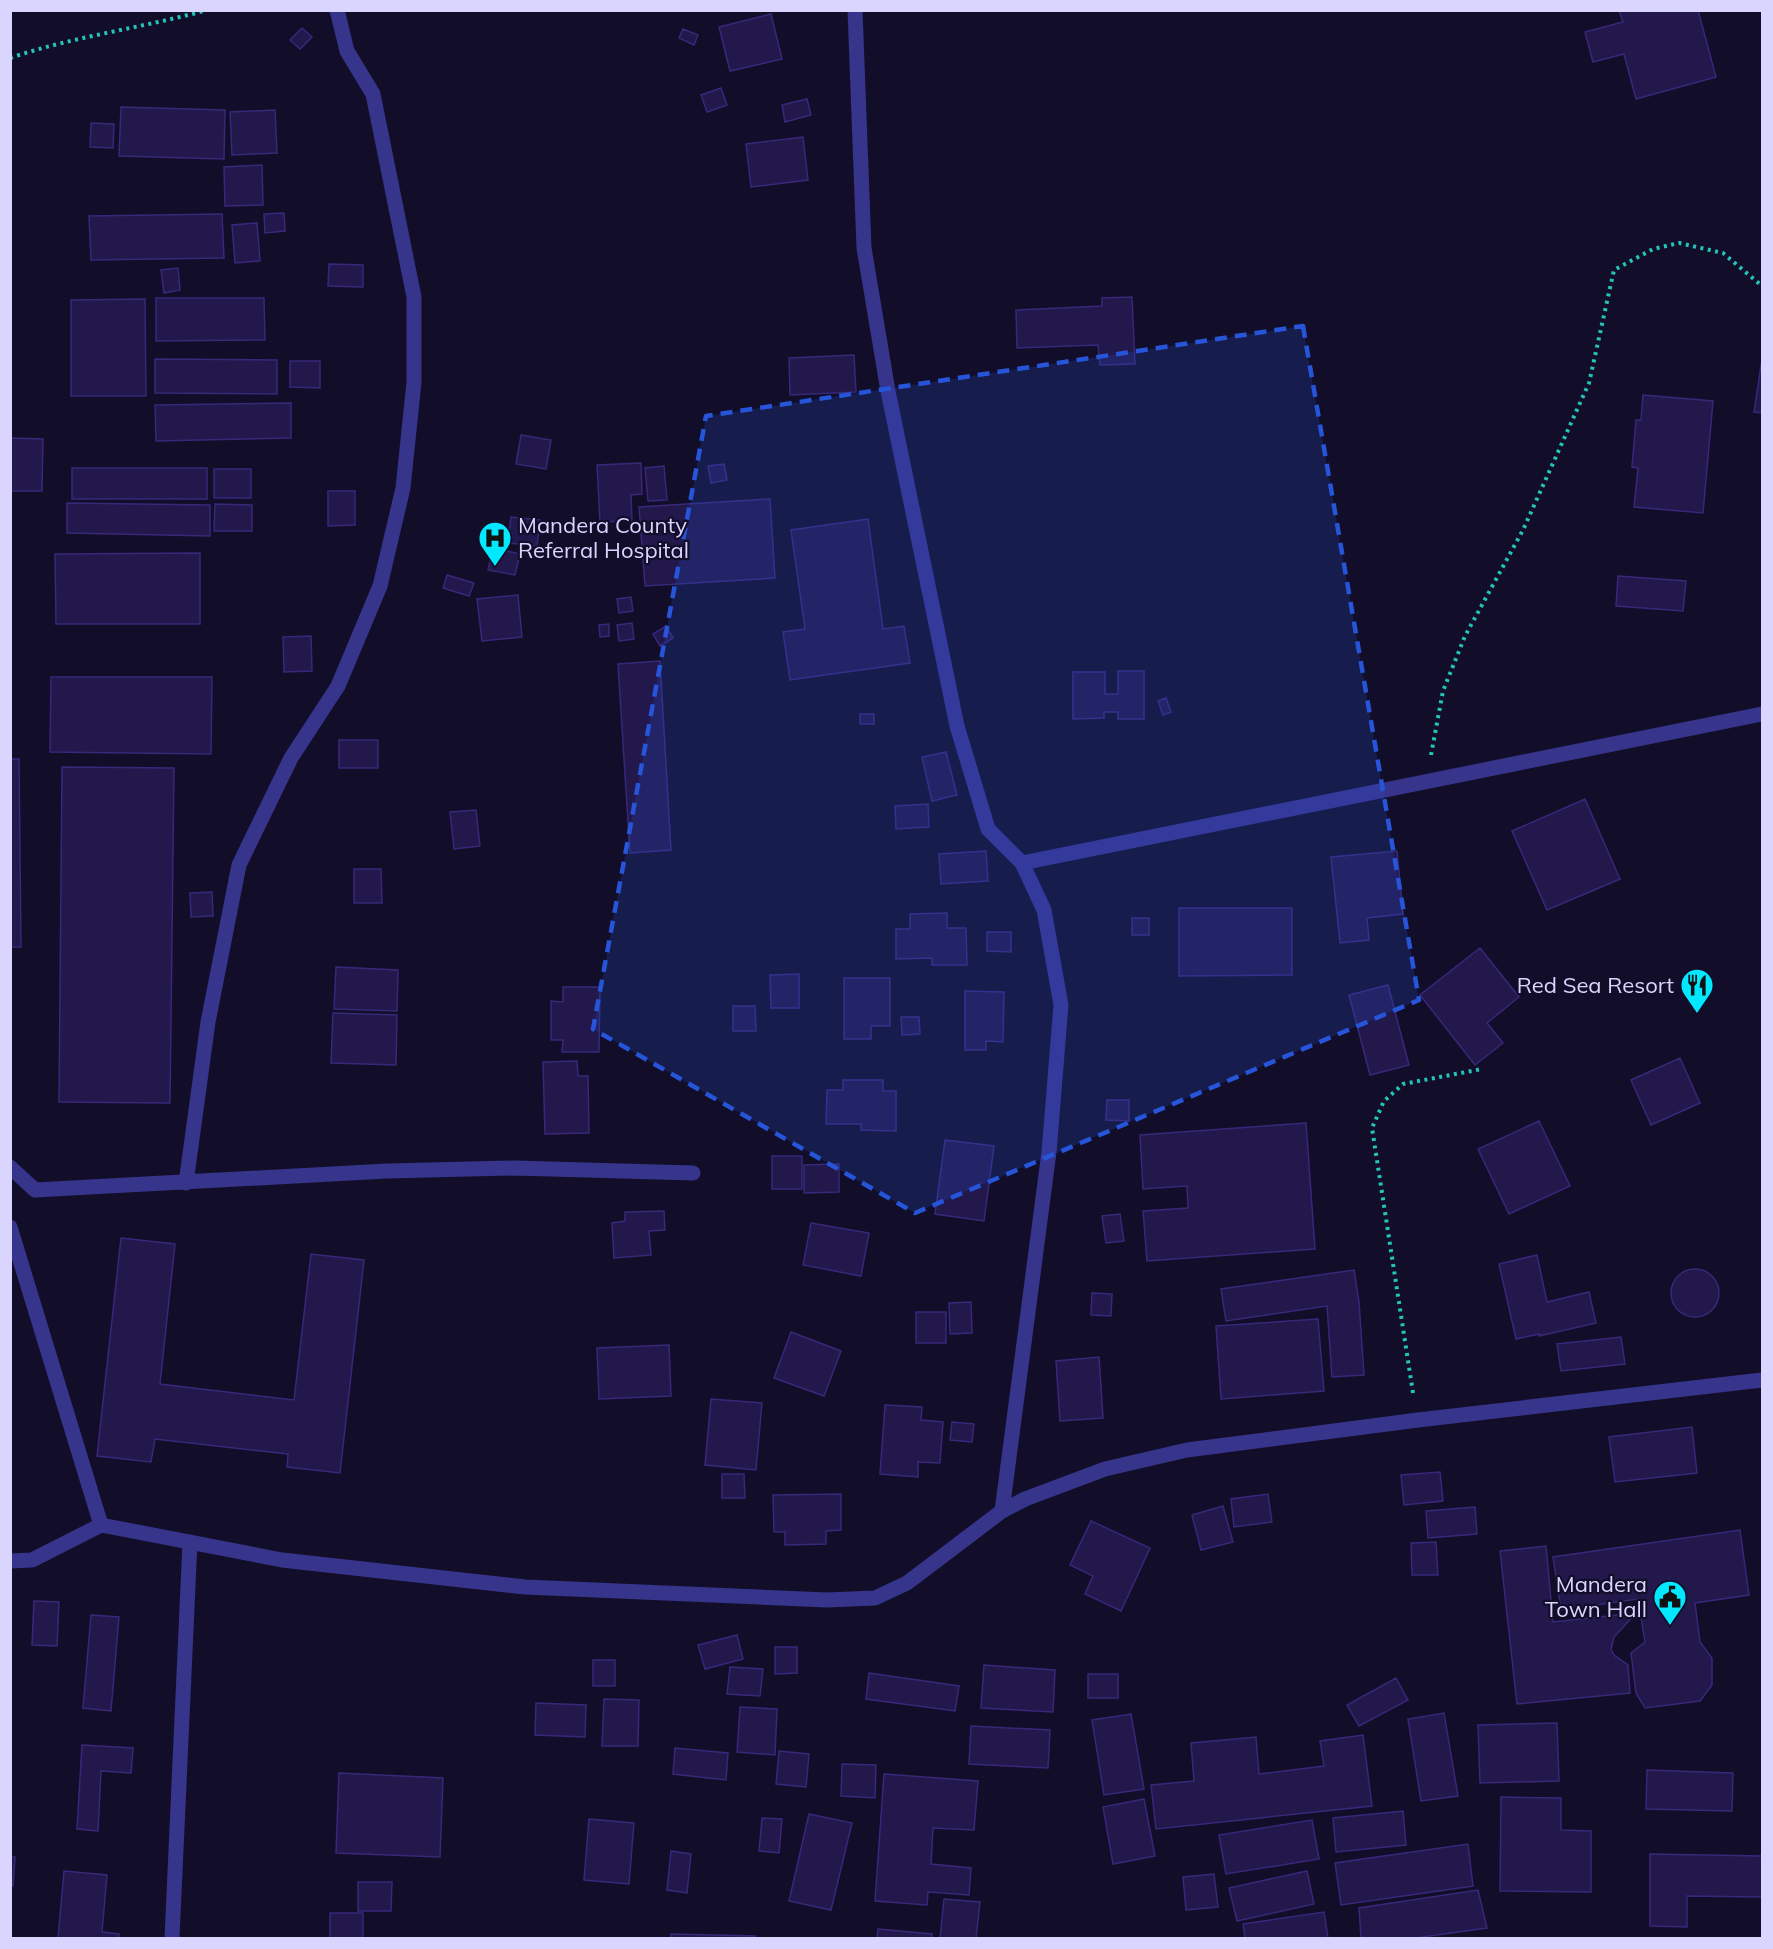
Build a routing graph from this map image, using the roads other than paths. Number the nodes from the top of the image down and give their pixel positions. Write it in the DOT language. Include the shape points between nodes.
graph roads {
  1 [pos="337,10"];
  2 [pos="855,10"];
  3 [pos="1762,714"];
  4 [pos="1022,863"];
  5 [pos="10,1167"];
  6 [pos="693,1173"];
  7 [pos="186,1183"];
  8 [pos="10,1227"];
  9 [pos="1762,1380"];
  10 [pos="1002,1511"];
  11 [pos="101,1525"];
  12 [pos="190,1542"];
  13 [pos="10,1561"];
  14 [pos="172,1938"];
  1 -- 7 [label="street" via="347,51 373,94 414,297 414,382 403,488 380,586 338,686 291,758 239,865 208,1022"];
  2 -- 4 [label="street" via="864,248 888,392 957,726 988,829"];
  3 -- 4 [label="street"];
  4 -- 10 [label="street" via="1044,910 1061,1005 1049,1152"];
  5 -- 7 [label="street" via="35,1190"];
  6 -- 7 [label="street" via="515,1168"];
  8 -- 11 [label="street"];
  9 -- 10 [label="street" via="1187,1450 1105,1469"];
  10 -- 12 [label="street" via="907,1583 874,1598 827,1600 525,1587 282,1560"];
  11 -- 12 [label="street"];
  11 -- 13 [label="street" via="32,1560"];
  12 -- 14 [label="street"];
}
